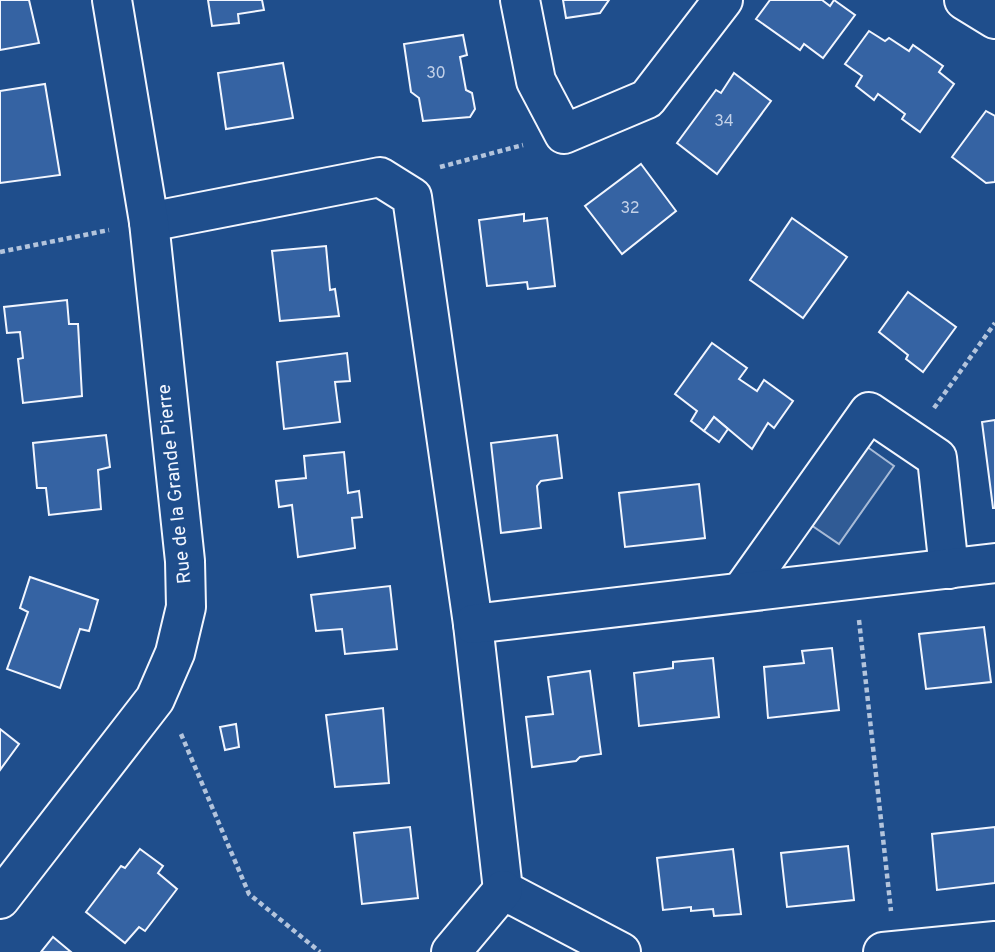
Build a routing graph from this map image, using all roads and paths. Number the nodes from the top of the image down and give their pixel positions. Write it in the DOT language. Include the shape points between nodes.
graph roads {
  1 [pos="112,0"];
  2 [pos="520,0"];
  3 [pos="723,0"];
  4 [pos="964,0"];
  5 [pos="995,19"];
  6 [pos="564,134"];
  7 [pos="412,197"];
  8 [pos="149,222"];
  9 [pos="0,252"];
  10 [pos="995,323"];
  11 [pos="912,438"];
  12 [pos="995,564"];
  13 [pos="949,569"];
  14 [pos="855,580"];
  15 [pos="742,591"];
  16 [pos="473,624"];
  17 [pos="155,699"];
  18 [pos="503,890"];
  19 [pos="0,899"];
  20 [pos="995,941"];
  21 [pos="889,951"];
  22 [pos="320,952"];
  23 [pos="451,952"];
  24 [pos="621,952"];
  1 -- 8 [label="street, Rue de la Grande Pierre"];
  2 -- 6 [label="street" via="536,81"];
  3 -- 6 [label="street" via="647,99"];
  4 -- 5 [label="street"];
  6 -- 7 [label="path" via="439,167"];
  7 -- 8 [label="street" via="380,177"];
  7 -- 16 [label="street"];
  8 -- 9 [label="path"];
  8 -- 17 [label="street, Rue de la Grande Pierre" via="186,607 175,653"];
  10 -- 11 [label="path"];
  11 -- 13 [label="street" via="937,458"];
  11 -- 15 [label="street" via="869,412"];
  12 -- 13 [label="street"];
  13 -- 14 [label="street"];
  14 -- 15 [label="street"];
  14 -- 21 [label="path"];
  15 -- 16 [label="street"];
  16 -- 18 [label="street"];
  17 -- 19 [label="street, Rue de la Grande Pierre"];
  17 -- 22 [label="path" via="169,706 249,894"];
  18 -- 23 [label="street"];
  18 -- 24 [label="street"];
  20 -- 21 [label="street"];
}
